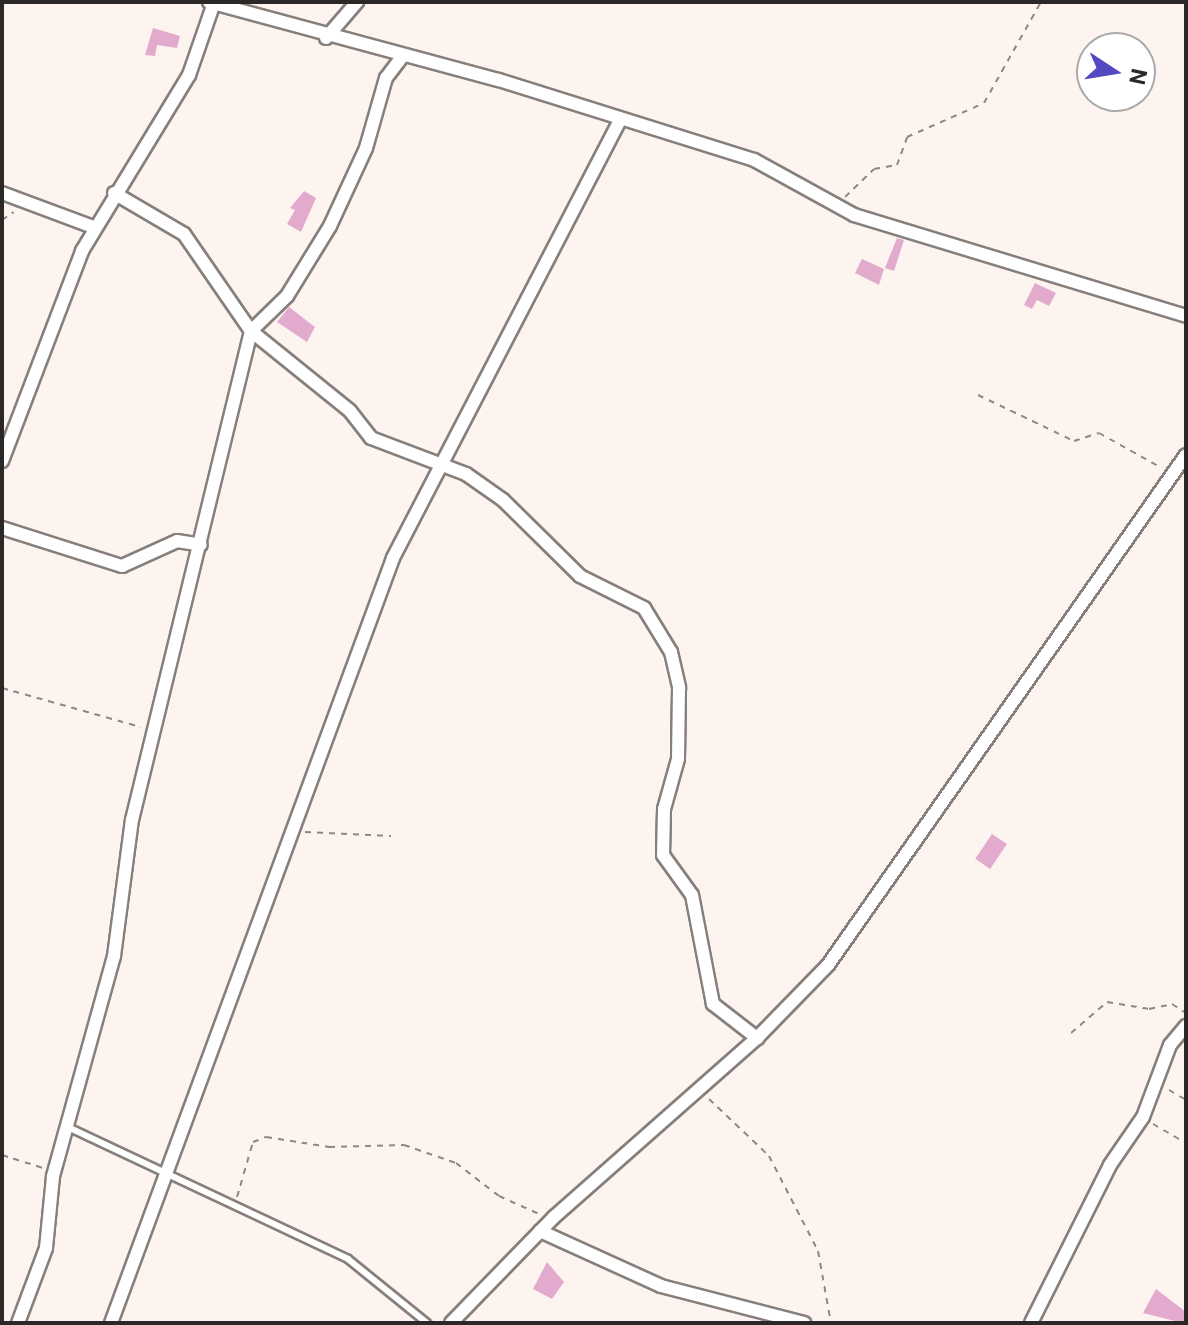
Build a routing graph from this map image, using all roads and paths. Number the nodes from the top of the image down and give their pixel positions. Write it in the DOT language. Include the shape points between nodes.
graph roads {
  1 [pos="357,2"];
  2 [pos="1041,2"];
  3 [pos="211,3"];
  4 [pos="326,38"];
  5 [pos="401,58"];
  6 [pos="620,120"];
  7 [pos="2,193"];
  8 [pos="114,193"];
  9 [pos="837,206"];
  10 [pos="93,227"];
  11 [pos="1186,316"];
  12 [pos="251,331"];
  13 [pos="978,395"];
  14 [pos="1186,455"];
  15 [pos="442,460"];
  16 [pos="2,461"];
  17 [pos="1174,474"];
  18 [pos="1186,483"];
  19 [pos="2,528"];
  20 [pos="201,545"];
  21 [pos="2,688"];
  22 [pos="154,731"];
  23 [pos="391,836"];
  24 [pos="290,840"];
  25 [pos="1186,1013"];
  26 [pos="1186,1026"];
  27 [pos="1071,1033"];
  28 [pos="757,1038"];
  29 [pos="1157,1083"];
  30 [pos="700,1090"];
  31 [pos="1186,1100"];
  32 [pos="1143,1117"];
  33 [pos="70,1128"];
  34 [pos="1184,1142"];
  35 [pos="2,1155"];
  36 [pos="57,1169"];
  37 [pos="165,1171"];
  38 [pos="235,1203"];
  39 [pos="545,1226"];
  40 [pos="18,1323"];
  41 [pos="111,1323"];
  42 [pos="427,1323"];
  43 [pos="451,1323"];
  44 [pos="804,1323"];
  45 [pos="831,1323"];
  46 [pos="1031,1323"];
  1 -- 4 [label="street"];
  2 -- 9 [label="path" via="984,103 907,137 897,165 874,169"];
  3 -- 4 [label="street"];
  3 -- 8 [label="street" via="196,62"];
  4 -- 5 [label="street"];
  5 -- 6 [label="street" via="499,80"];
  5 -- 12 [label="street" via="386,78 376,122 330,226 287,296"];
  6 -- 9 [label="street" via="771,166"];
  6 -- 15 [label="street"];
  7 -- 10 [label="street"];
  8 -- 10 [label="street"];
  8 -- 12 [label="street" via="184,234"];
  9 -- 11 [label="street"];
  10 -- 16 [label="street" via="47,332"];
  12 -- 15 [label="street" via="350,411 371,438"];
  12 -- 20 [label="street"];
  13 -- 17 [label="path" via="1074,441 1099,433"];
  14 -- 17 [label="street"];
  15 -- 24 [label="street" via="374,606"];
  15 -- 28 [label="street" via="503,500 580,576 632,597 671,652 679,688 678,759 664,809 663,855 692,895 713,1004"];
  17 -- 18 [label="street"];
  17 -- 28 [label="street" via="1054,635 850,937"];
  19 -- 20 [label="street" via="122,566 177,541"];
  20 -- 22 [label="street"];
  21 -- 22 [label="path"];
  22 -- 33 [label="street" via="132,820 114,956 79,1068"];
  23 -- 24 [label="path" via="312,829"];
  24 -- 37 [label="street"];
  25 -- 27 [label="path" via="1172,1004 1149,1009 1107,1002"];
  26 -- 29 [label="street" via="1170,1045"];
  28 -- 30 [label="street"];
  29 -- 31 [label="path"];
  29 -- 32 [label="street"];
  30 -- 39 [label="street"];
  30 -- 45 [label="path" via="769,1156 818,1251"];
  32 -- 34 [label="path"];
  32 -- 46 [label="street" via="1110,1165"];
  33 -- 36 [label="street"];
  33 -- 37 [label="lane"];
  35 -- 36 [label="path"];
  36 -- 40 [label="street" via="46,1248"];
  37 -- 38 [label="lane"];
  37 -- 41 [label="street"];
  38 -- 39 [label="path" via="258,1139 329,1147 395,1144 456,1163"];
  38 -- 42 [label="lane" via="348,1259"];
  39 -- 43 [label="street"];
  39 -- 44 [label="street" via="661,1286"];
}
